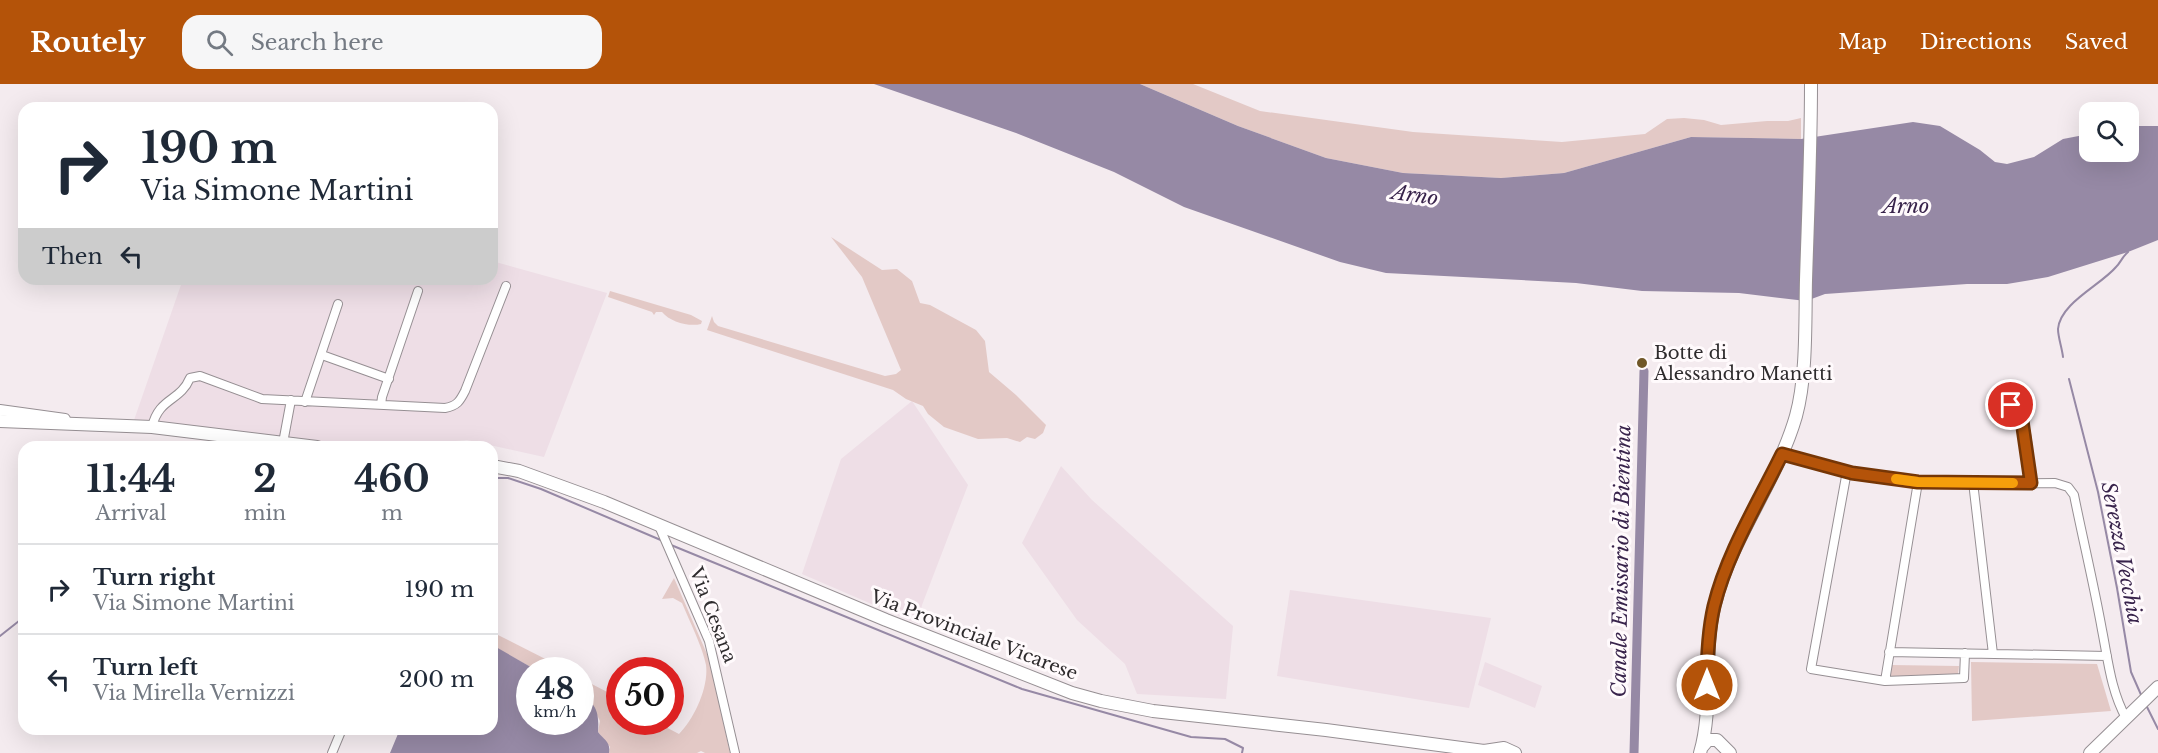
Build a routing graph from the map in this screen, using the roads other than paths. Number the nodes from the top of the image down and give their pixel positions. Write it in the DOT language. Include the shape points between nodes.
graph roads {
  1 [pos="1811,84"];
  2 [pos="506,286"];
  3 [pos="418,291"];
  4 [pos="338,304"];
  5 [pos="322,355"];
  6 [pos="389,379"];
  7 [pos="291,400"];
  8 [pos="304,402"];
  9 [pos="381,405"];
  10 [pos="0,410"];
  11 [pos="0,421"];
  12 [pos="86,423"];
  13 [pos="2024,423"];
  14 [pos="152,427"];
  15 [pos="0,429"];
  16 [pos="267,441"];
  17 [pos="283,441"];
  18 [pos="1782,454"];
  19 [pos="498,467"];
  20 [pos="1847,471"];
  21 [pos="1918,482"];
  22 [pos="1973,482"];
  23 [pos="2031,483"];
  24 [pos="659,526"];
  25 [pos="1889,652"];
  26 [pos="1965,653"];
  27 [pos="1993,654"];
  28 [pos="2107,656"];
  29 [pos="1885,681"];
  30 [pos="2158,687"];
  31 [pos="1708,709"];
  32 [pos="2126,718"];
  33 [pos="340,735"];
  34 [pos="1725,748"];
  35 [pos="1473,751"];
  36 [pos="1496,751"];
  37 [pos="1701,751"];
  38 [pos="332,753"];
  39 [pos="735,753"];
  40 [pos="1515,753"];
  41 [pos="2090,753"];
  1 -- 18 [label="main road" via="1800,398"];
  2 -- 9 [label="street" via="459,403 445,408"];
  3 -- 6 [label="street"];
  4 -- 5 [label="street"];
  5 -- 6 [label="street"];
  5 -- 8 [label="street"];
  6 -- 9 [label="street"];
  7 -- 8 [label="street"];
  7 -- 14 [label="street" via="262,399 201,376 190,378 187,386 161,407"];
  7 -- 17 [label="street"];
  8 -- 9 [label="street"];
  10 -- 12 [label="street"];
  11 -- 12 [label="main road"];
  12 -- 14 [label="main road"];
  12 -- 15 [label="main road"];
  13 -- 23 [label="street"];
  14 -- 16 [label="main road"];
  18 -- 20 [label="street"];
  18 -- 31 [label="main road" via="1716,599 1707,657"];
  19 -- 24 [label="main road, Via Provinciale Vicarese" via="564,487"];
  20 -- 21 [label="street"];
  20 -- 29 [label="street" via="1811,669"];
  21 -- 22 [label="street"];
  21 -- 25 [label="street"];
  22 -- 23 [label="street"];
  22 -- 27 [label="street"];
  23 -- 28 [label="street" via="2055,483 2068,487 2073,495"];
  24 -- 35 [label="main road, Via Provinciale Vicarese" via="967,653 1101,701 1174,714"];
  24 -- 39 [label="street, Via Cesana" via="709,641"];
  25 -- 26 [label="street"];
  25 -- 29 [label="street"];
  26 -- 27 [label="street"];
  26 -- 29 [label="street" via="1964,678"];
  27 -- 28 [label="street"];
  28 -- 32 [label="street" via="2117,700"];
  30 -- 32 [label="main road"];
  31 -- 34 [label="main road"];
  31 -- 37 [label="main road"];
  32 -- 41 [label="main road"];
  33 -- 38 [label="street"];
  34 -- 37 [label="main road" via="1711,739"];
  35 -- 36 [label="main road, Via Provinciale Vicarese"];
  36 -- 40 [label="main road, Via Provinciale Vicarese" via="1508,748"];
}
